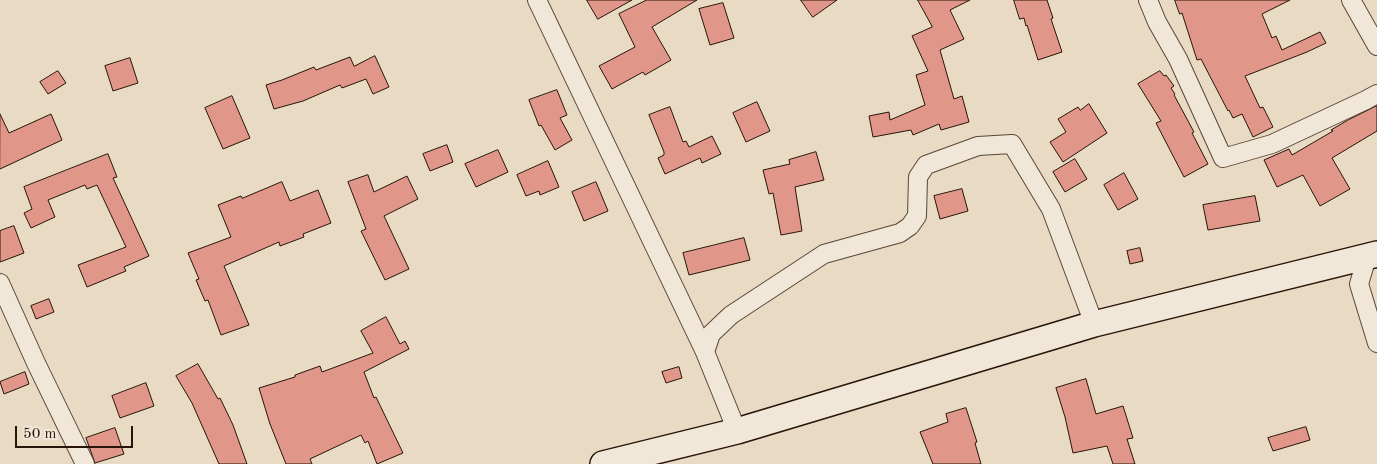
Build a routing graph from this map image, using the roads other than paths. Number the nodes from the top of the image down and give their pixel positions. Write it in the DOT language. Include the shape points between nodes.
graph roads {
  1 [pos="537,0"];
  2 [pos="1148,0"];
  3 [pos="1351,0"];
  4 [pos="1377,46"];
  5 [pos="1377,94"];
  6 [pos="1372,256"];
  7 [pos="0,283"];
  8 [pos="1094,324"];
  9 [pos="1377,343"];
  10 [pos="705,352"];
  11 [pos="737,431"];
  12 [pos="85,464"];
  13 [pos="603,464"];
  1 -- 10 [label="street"];
  2 -- 5 [label="street" via="1223,158 1272,144"];
  3 -- 4 [label="street"];
  6 -- 8 [label="main road"];
  6 -- 9 [label="street" via="1359,284"];
  7 -- 12 [label="street"];
  8 -- 10 [label="street" via="1051,209 1012,144 978,146 926,165 918,177 917,216 910,226 900,233 824,254 731,315 710,334"];
  8 -- 11 [label="main road"];
  10 -- 11 [label="street"];
  11 -- 13 [label="main road"];
}
